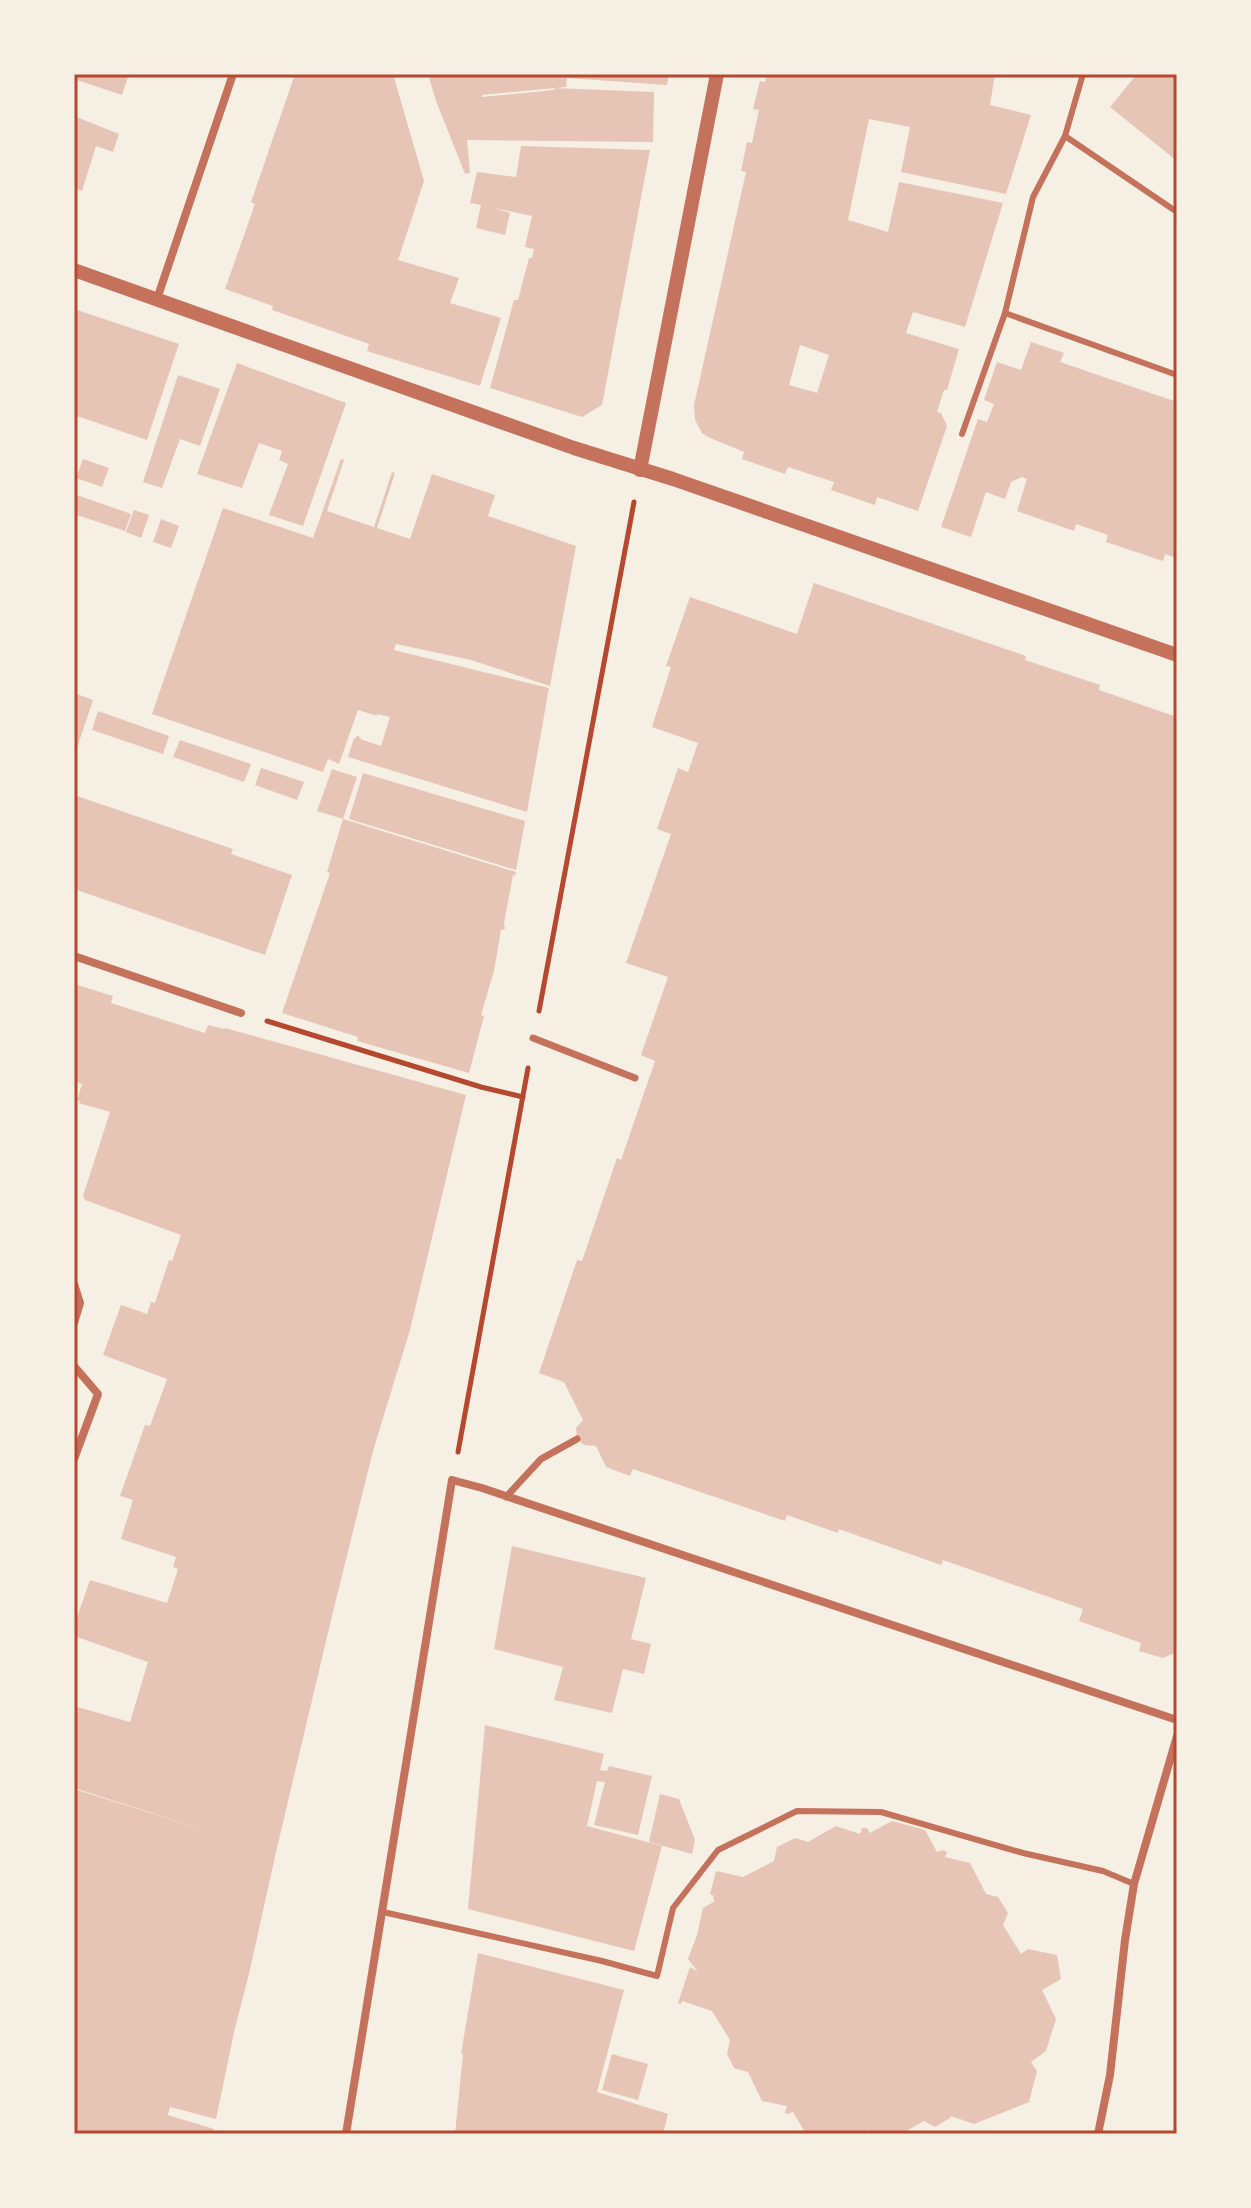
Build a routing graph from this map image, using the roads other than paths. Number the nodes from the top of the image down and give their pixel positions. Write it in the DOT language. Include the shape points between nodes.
graph roads {
  1 [pos="233,74"];
  2 [pos="717,74"];
  3 [pos="1083,74"];
  4 [pos="1065,136"];
  5 [pos="1177,212"];
  6 [pos="74,270"];
  7 [pos="157,299"];
  8 [pos="1005,313"];
  9 [pos="1177,375"];
  10 [pos="962,434"];
  11 [pos="640,470"];
  12 [pos="1177,655"];
  13 [pos="74,956"];
  14 [pos="241,1013"];
  15 [pos="533,1038"];
  16 [pos="635,1078"];
  17 [pos="74,1284"];
  18 [pos="74,1323"];
  19 [pos="74,1366"];
  20 [pos="577,1439"];
  21 [pos="74,1459"];
  22 [pos="506,1497"];
  23 [pos="1177,1720"];
  24 [pos="1177,1736"];
  25 [pos="1134,1884"];
  26 [pos="383,1912"];
  27 [pos="346,2134"];
  28 [pos="1098,2134"];
  1 -- 7 [label="street"];
  2 -- 11 [label="street"];
  3 -- 4 [label="lane"];
  4 -- 5 [label="lane"];
  4 -- 8 [label="lane" via="1033,197"];
  6 -- 7 [label="street"];
  7 -- 11 [label="street"];
  8 -- 9 [label="lane"];
  8 -- 10 [label="lane"];
  11 -- 12 [label="street"];
  13 -- 14 [label="street"];
  15 -- 16 [label="street"];
  17 -- 18 [label="street" via="80,1303"];
  19 -- 21 [label="street" via="98,1394"];
  20 -- 22 [label="street" via="541,1459"];
  22 -- 23 [label="street"];
  22 -- 26 [label="street" via="452,1480"];
  24 -- 25 [label="street"];
  25 -- 26 [label="lane" via="1103,1871 881,1812 797,1811 718,1850 673,1908 657,1976"];
  25 -- 28 [label="street"];
  26 -- 27 [label="street"];
}
